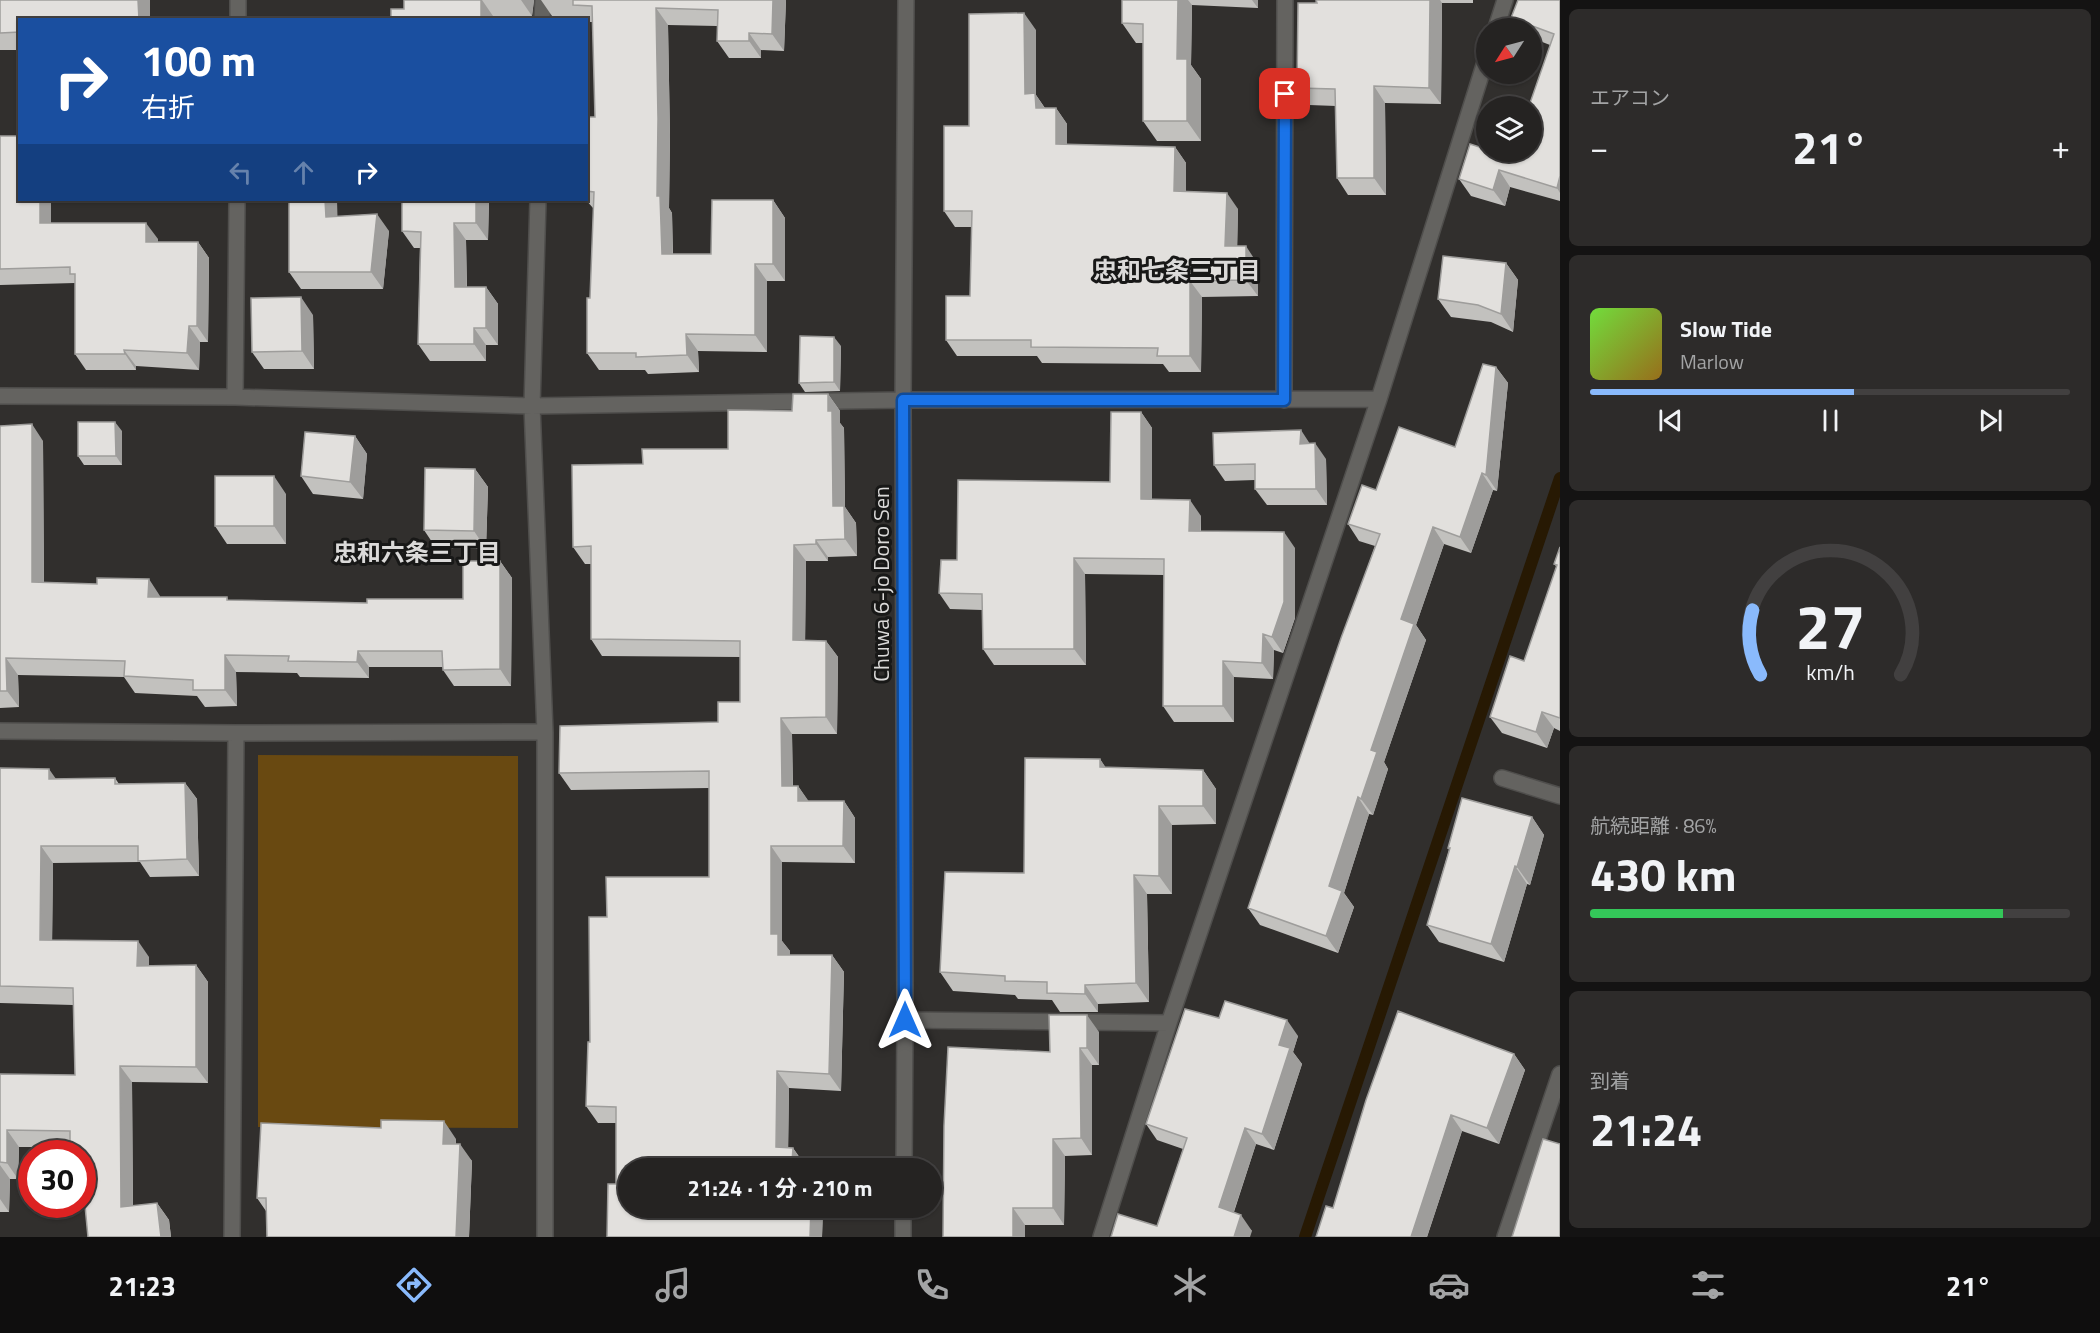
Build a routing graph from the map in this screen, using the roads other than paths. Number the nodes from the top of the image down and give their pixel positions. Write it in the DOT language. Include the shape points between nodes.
graph roads {
  1 [pos="238,0"];
  2 [pos="543,0"];
  3 [pos="906,0"];
  4 [pos="1285,0"];
  5 [pos="1505,0"];
  6 [pos="238,18"];
  7 [pos="542,18"];
  8 [pos="1499,18"];
  9 [pos="1478,84"];
  10 [pos="237,201"];
  11 [pos="538,201"];
  12 [pos="0,396"];
  13 [pos="236,398"];
  14 [pos="1379,399"];
  15 [pos="903,400"];
  16 [pos="1284,400"];
  17 [pos="532,406"];
  18 [pos="0,731"];
  19 [pos="545,732"];
  20 [pos="236,733"];
  21 [pos="1502,778"];
  22 [pos="1560,796"];
  23 [pos="905,1020"];
  24 [pos="1169,1023"];
  25 [pos="1560,1074"];
  26 [pos="904,1158"];
  27 [pos="903,1218"];
  28 [pos="232,1237"];
  29 [pos="545,1237"];
  30 [pos="903,1237"];
  31 [pos="1101,1237"];
  32 [pos="1505,1237"];
  1 -- 6 [label="street"];
  2 -- 7 [label="street"];
  3 -- 15 [label="street, Chuwa 6-jo Doro Sen"];
  4 -- 16 [label="street"];
  5 -- 8 [label="street"];
  9 -- 14 [label="street"];
  10 -- 13 [label="street"];
  11 -- 17 [label="street"];
  12 -- 13 [label="street"];
  13 -- 17 [label="street"];
  14 -- 16 [label="street"];
  14 -- 24 [label="street"];
  15 -- 16 [label="street"];
  15 -- 17 [label="street"];
  15 -- 23 [label="street, Chuwa 6-jo Doro Sen"];
  17 -- 19 [label="street"];
  18 -- 20 [label="street"];
  19 -- 20 [label="street"];
  19 -- 29 [label="street"];
  20 -- 28 [label="street"];
  21 -- 22 [label="street"];
  23 -- 24 [label="street"];
  23 -- 26 [label="street, Chuwa 6-jo Doro Sen"];
  24 -- 31 [label="street"];
  25 -- 32 [label="street"];
  27 -- 30 [label="street"];
}
